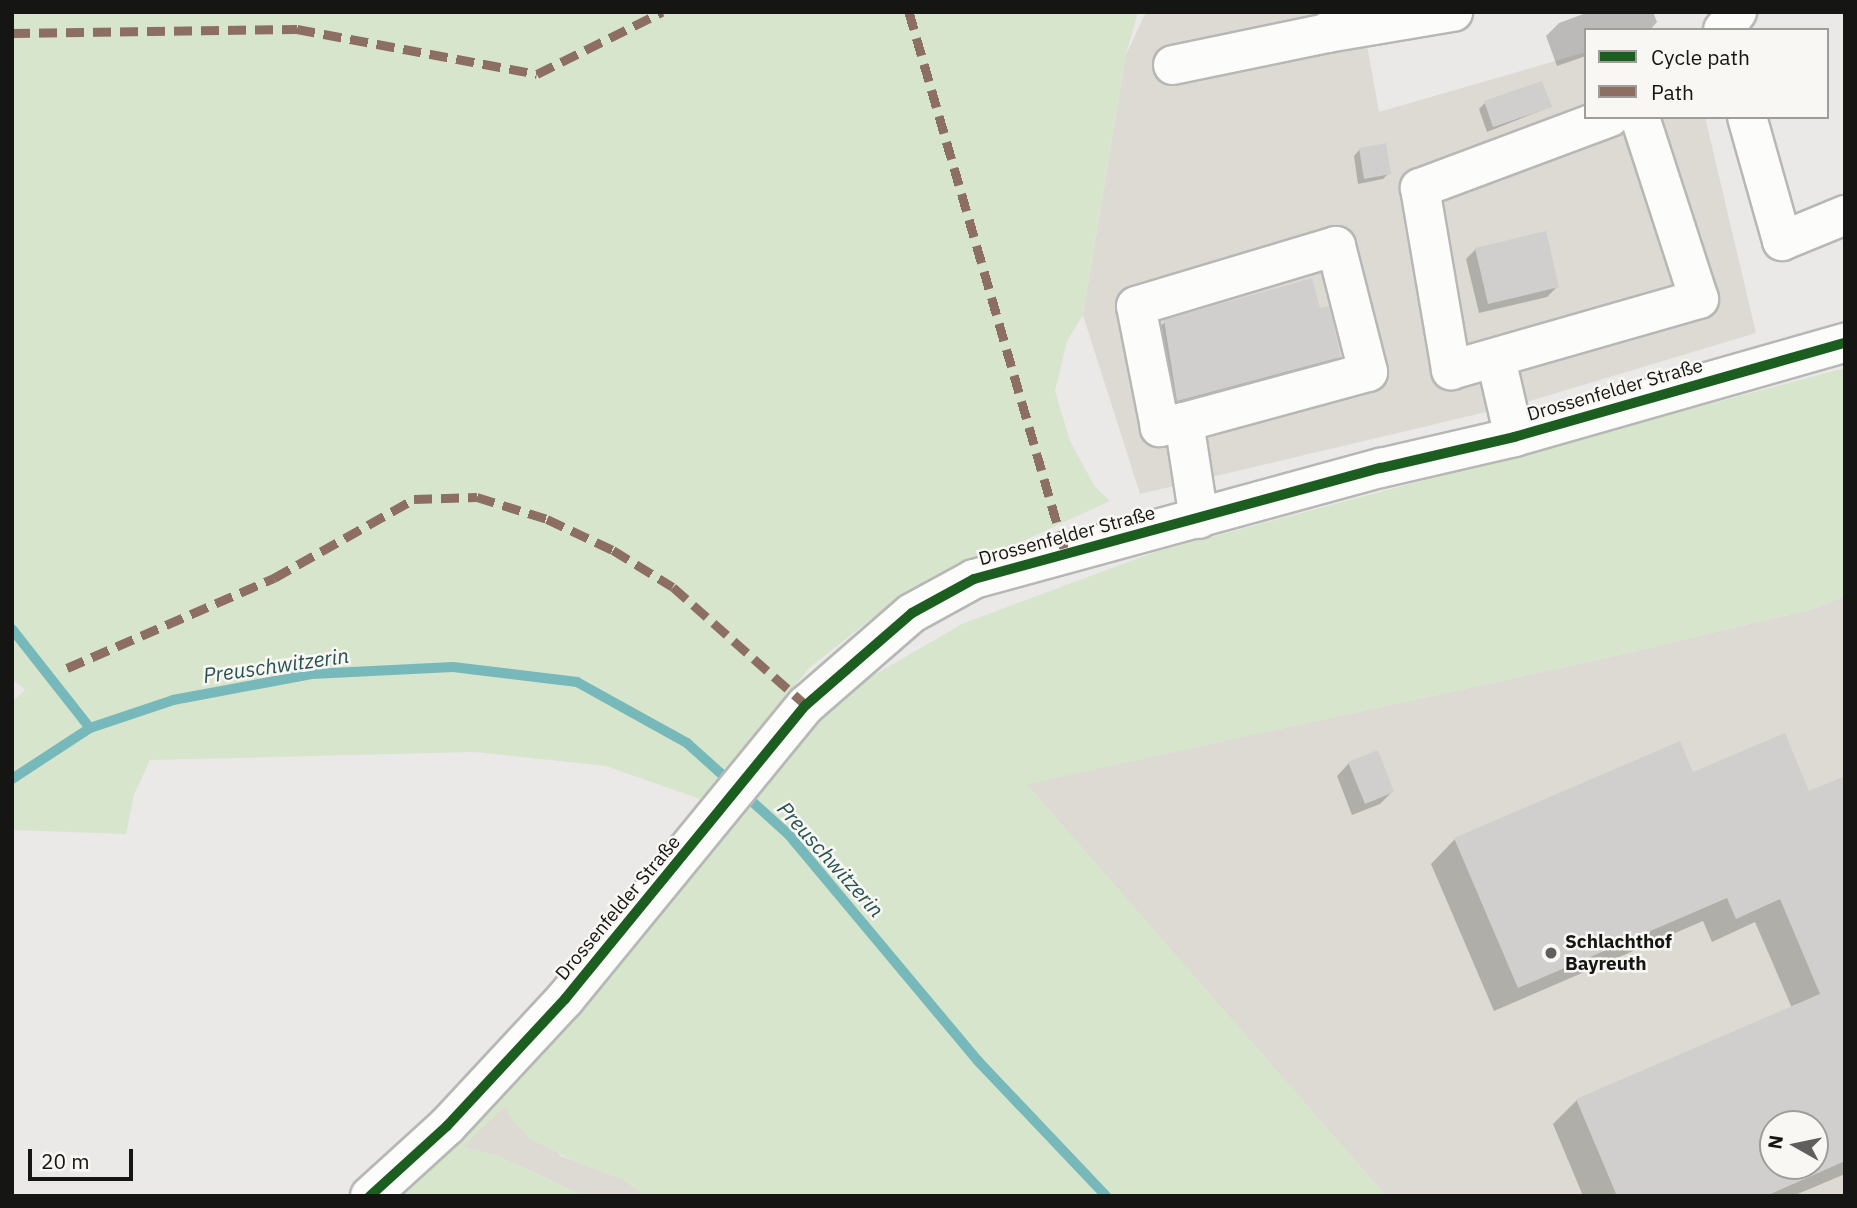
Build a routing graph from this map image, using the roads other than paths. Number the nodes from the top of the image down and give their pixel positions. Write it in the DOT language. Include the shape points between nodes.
graph roads {
  1 [pos="1452,12"];
  2 [pos="1737,12"];
  3 [pos="1338,23"];
  4 [pos="1725,28"];
  5 [pos="1173,65"];
  6 [pos="1606,119"];
  7 [pos="1641,119"];
  8 [pos="1748,119"];
  9 [pos="1845,215"];
  10 [pos="1845,343"];
  11 [pos="1496,359"];
  12 [pos="1184,422"];
  13 [pos="1514,437"];
  14 [pos="1199,519"];
  15 [pos="370,1196"];
  1 -- 3 [label="street"];
  2 -- 4 [label="street"];
  3 -- 5 [label="street"];
  6 -- 11 [label="street" via="1420,188 1451,370"];
  7 -- 11 [label="street" via="1699,299"];
  8 -- 9 [label="street" via="1782,241"];
  10 -- 13 [label="street, Drossenfelder Straße"];
  11 -- 13 [label="street"];
  12 -- 12 [label="street" via="1368,372 1336,246 1136,306 1160,427"];
  12 -- 14 [label="street"];
  13 -- 14 [label="street, Drossenfelder Straße"];
  14 -- 15 [label="street, Drossenfelder Straße" via="974,579 912,613 792,721 565,999 447,1126"];
}
